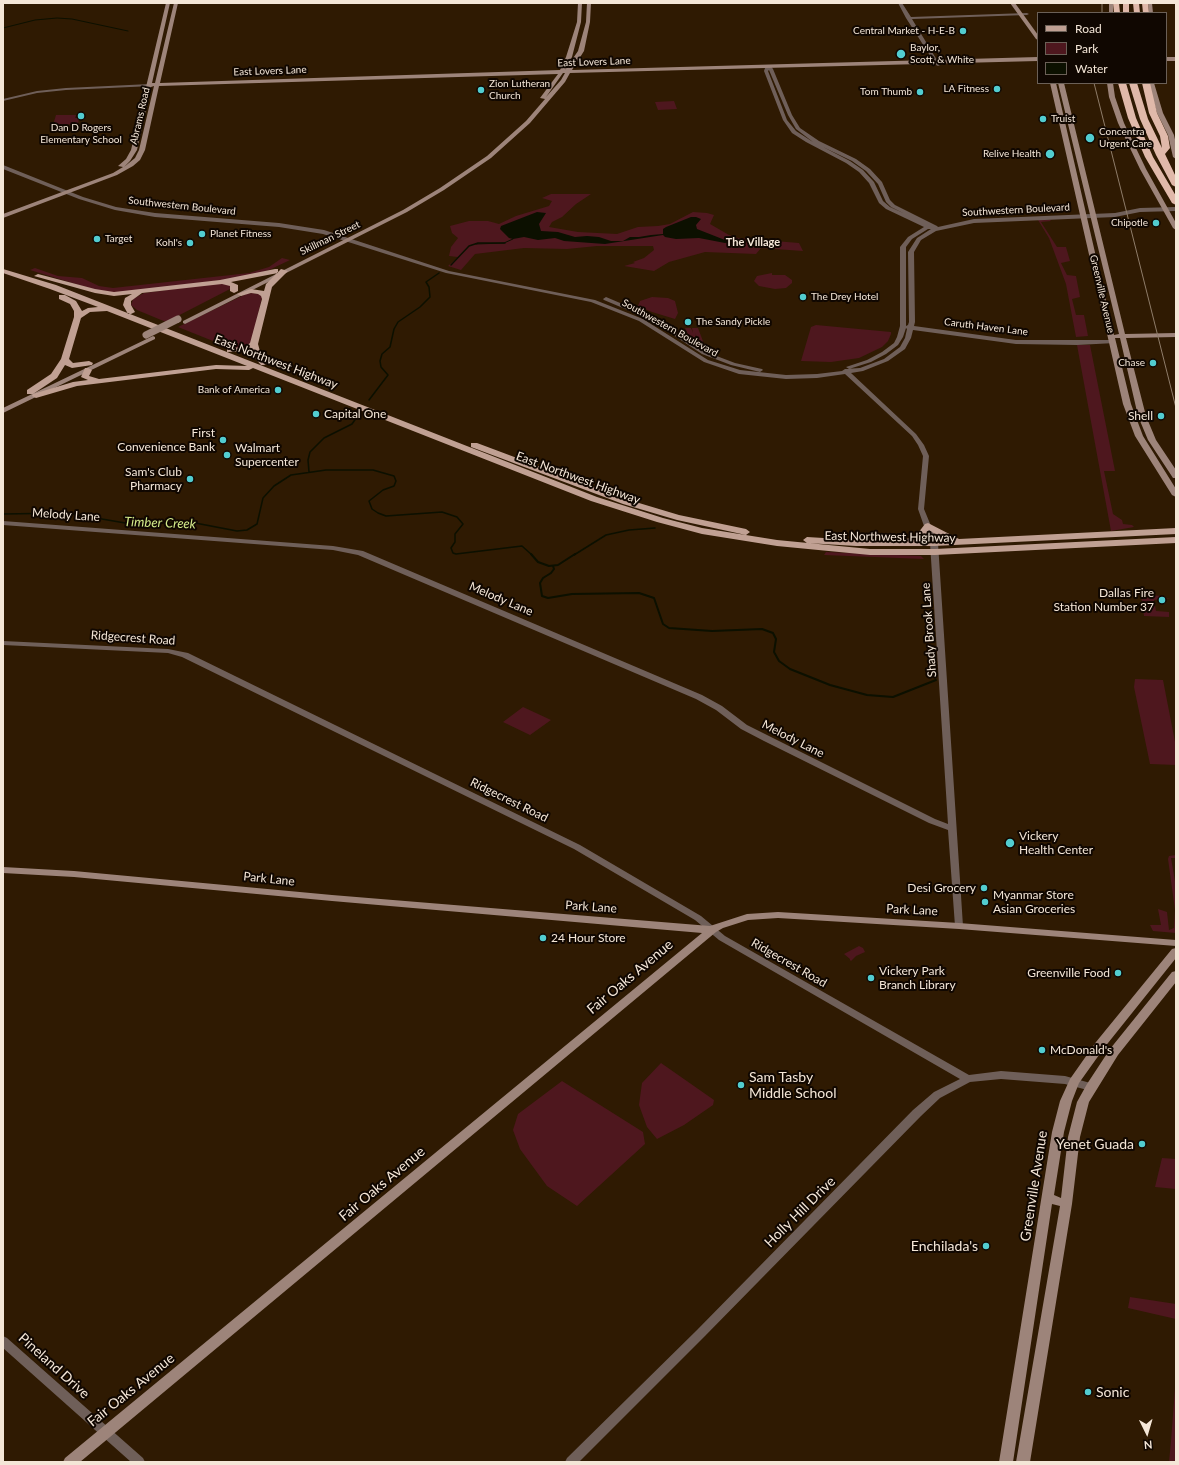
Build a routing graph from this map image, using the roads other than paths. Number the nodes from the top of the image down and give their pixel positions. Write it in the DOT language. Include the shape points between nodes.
graph roads {
  1 [pos="168,3"];
  2 [pos="176,3"];
  3 [pos="580,3"];
  4 [pos="589,3"];
  5 [pos="900,3"];
  6 [pos="1012,3"];
  7 [pos="1019,3"];
  8 [pos="1020,14"];
  9 [pos="1027,14"];
  10 [pos="908,18"];
  11 [pos="1037,27"];
  12 [pos="1037,37"];
  13 [pos="1037,61"];
  14 [pos="937,63"];
  15 [pos="769,68"];
  16 [pos="564,73"];
  17 [pos="1052,84"];
  18 [pos="1061,84"];
  19 [pos="1110,84"];
  20 [pos="1115,84"];
  21 [pos="1122,84"];
  22 [pos="1133,84"];
  23 [pos="1146,84"];
  24 [pos="1151,84"];
  25 [pos="150,85"];
  26 [pos="157,85"];
  27 [pos="776,97"];
  28 [pos="783,97"];
  29 [pos="3,100"];
  30 [pos="525,117"];
  31 [pos="532,118"];
  32 [pos="1065,135"];
  33 [pos="1074,135"];
  34 [pos="1144,146"];
  35 [pos="1160,155"];
  36 [pos="1176,157"];
  37 [pos="128,160"];
  38 [pos="1071,160"];
  39 [pos="136,161"];
  40 [pos="1080,161"];
  41 [pos="3,167"];
  42 [pos="866,168"];
  43 [pos="859,169"];
  44 [pos="1076,183"];
  45 [pos="1086,184"];
  46 [pos="1176,185"];
  47 [pos="64,191"];
  48 [pos="1176,203"];
  49 [pos="1176,209"];
  50 [pos="3,212"];
  51 [pos="1083,214"];
  52 [pos="1093,214"];
  53 [pos="1171,214"];
  54 [pos="3,216"];
  55 [pos="934,228"];
  56 [pos="1176,228"];
  57 [pos="347,238"];
  58 [pos="1091,248"];
  59 [pos="1101,248"];
  60 [pos="902,256"];
  61 [pos="910,256"];
  62 [pos="297,260"];
  63 [pos="304,262"];
  64 [pos="3,265"];
  65 [pos="3,271"];
  66 [pos="275,271"];
  67 [pos="284,271"];
  68 [pos="21,274"];
  69 [pos="38,276"];
  70 [pos="1098,279"];
  71 [pos="1108,279"];
  72 [pos="220,282"];
  73 [pos="154,290"];
  74 [pos="234,291"];
  75 [pos="241,294"];
  76 [pos="265,299"];
  77 [pos="902,302"];
  78 [pos="912,303"];
  79 [pos="110,310"];
  80 [pos="131,312"];
  81 [pos="78,317"];
  82 [pos="182,320"];
  83 [pos="903,326"];
  84 [pos="912,327"];
  85 [pos="1176,335"];
  86 [pos="185,339"];
  87 [pos="1113,339"];
  88 [pos="1124,339"];
  89 [pos="1176,339"];
  90 [pos="254,344"];
  91 [pos="230,350"];
  92 [pos="65,359"];
  93 [pos="89,367"];
  94 [pos="265,367"];
  95 [pos="845,371"];
  96 [pos="321,392"];
  97 [pos="33,394"];
  98 [pos="1125,395"];
  99 [pos="1137,395"];
  100 [pos="350,397"];
  101 [pos="3,405"];
  102 [pos="3,411"];
  103 [pos="1176,476"];
  104 [pos="548,481"];
  105 [pos="594,491"];
  106 [pos="1176,495"];
  107 [pos="3,523"];
  108 [pos="928,526"];
  109 [pos="1176,532"];
  110 [pos="1176,540"];
  111 [pos="982,541"];
  112 [pos="899,543"];
  113 [pos="822,545"];
  114 [pos="935,547"];
  115 [pos="3,643"];
  116 [pos="952,828"];
  117 [pos="3,870"];
  118 [pos="959,926"];
  119 [pos="712,930"];
  120 [pos="1176,943"];
  121 [pos="1176,951"];
  122 [pos="1176,974"];
  123 [pos="968,1079"];
  124 [pos="1074,1082"];
  125 [pos="1091,1087"];
  126 [pos="1048,1198"];
  127 [pos="1066,1204"];
  128 [pos="1031,1296"];
  129 [pos="1049,1300"];
  130 [pos="3,1341"];
  131 [pos="106,1432"];
  132 [pos="1007,1457"];
  133 [pos="1024,1459"];
  134 [pos="70,1462"];
  135 [pos="139,1462"];
  136 [pos="571,1462"];
  1 -- 25 [label="main road, Abrams Road"];
  2 -- 26 [label="main road, Abrams Road"];
  3 -- 16 [label="main road, Skillman Street" via="575,40"];
  4 -- 16 [label="main road, Skillman Street" via="588,22 581,51"];
  5 -- 10 [label="street"];
  6 -- 8 [label="main road"];
  7 -- 9 [label="main road"];
  8 -- 9 [label="street"];
  8 -- 10 [label="street"];
  8 -- 12 [label="main road"];
  9 -- 11 [label="main road"];
  10 -- 14 [label="street"];
  13 -- 14 [label="main road, East Lovers Lane"];
  14 -- 15 [label="main road, East Lovers Lane"];
  15 -- 16 [label="main road, East Lovers Lane"];
  15 -- 27 [label="street"];
  15 -- 28 [label="street"];
  16 -- 26 [label="main road, East Lovers Lane"];
  16 -- 30 [label="main road, Skillman Street"];
  16 -- 31 [label="main road, Skillman Street"];
  17 -- 32 [label="main road, Greenville Avenue"];
  18 -- 33 [label="main road, Greenville Avenue"];
  19 -- 53 [label="main road" via="1121,124"];
  20 -- 34 [label="highway" via="1125,122 1132,135"];
  21 -- 34 [label="highway" via="1128,107"];
  22 -- 35 [label="highway" via="1142,114"];
  23 -- 35 [label="highway" via="1153,113 1164,136 1166,148"];
  24 -- 36 [label="main road" via="1160,113 1171,135"];
  25 -- 26 [label="main road, East Lovers Lane"];
  25 -- 29 [label="street, East Lovers Lane" via="66,88"];
  25 -- 37 [label="main road, Abrams Road" via="134,150"];
  26 -- 39 [label="main road, Abrams Road" via="142,150"];
  27 -- 28 [label="street"];
  27 -- 43 [label="street" via="785,120 794,132"];
  28 -- 42 [label="street" via="793,121 802,133"];
  30 -- 31 [label="main road"];
  30 -- 57 [label="main road, Skillman Street" via="481,155 447,179"];
  31 -- 57 [label="main road, Skillman Street" via="489,157 442,189 400,214"];
  32 -- 33 [label="main road"];
  32 -- 38 [label="main road, Greenville Avenue"];
  33 -- 40 [label="main road, Greenville Avenue"];
  34 -- 48 [label="highway" via="1154,169"];
  35 -- 46 [label="highway"];
  37 -- 39 [label="main road"];
  37 -- 47 [label="main road, Abrams Road" via="115,169"];
  38 -- 40 [label="main road"];
  38 -- 44 [label="main road, Greenville Avenue"];
  39 -- 47 [label="main road, Abrams Road" via="116,174"];
  40 -- 45 [label="main road, Greenville Avenue"];
  41 -- 47 [label="street, Southwestern Boulevard"];
  42 -- 43 [label="street"];
  42 -- 55 [label="street" via="880,183 890,204"];
  43 -- 55 [label="street" via="871,182 884,205 900,215"];
  44 -- 45 [label="main road"];
  44 -- 51 [label="main road, Greenville Avenue"];
  45 -- 52 [label="main road, Greenville Avenue"];
  47 -- 50 [label="main road, Abrams Road"];
  47 -- 54 [label="main road, Abrams Road"];
  47 -- 57 [label="street, Southwestern Boulevard" via="115,208 148,214 279,226"];
  49 -- 53 [label="street, Southwestern Boulevard"];
  51 -- 52 [label="street, Southwestern Boulevard"];
  51 -- 55 [label="street, Southwestern Boulevard" via="974,221"];
  51 -- 58 [label="main road, Greenville Avenue"];
  52 -- 53 [label="street, Southwestern Boulevard"];
  52 -- 59 [label="main road, Greenville Avenue"];
  53 -- 56 [label="main road"];
  55 -- 60 [label="street, Southwestern Boulevard" via="907,240"];
  55 -- 61 [label="street, Southwestern Boulevard" via="919,239"];
  57 -- 62 [label="main road, Skillman Street"];
  57 -- 63 [label="main road, Skillman Street"];
  57 -- 95 [label="street, Southwestern Boulevard" via="464,274 560,288 620,304 651,318 698,350 733,364 780,372"];
  58 -- 59 [label="main road"];
  58 -- 70 [label="main road, Greenville Avenue"];
  59 -- 71 [label="main road, Greenville Avenue"];
  60 -- 61 [label="street"];
  60 -- 77 [label="street, Southwestern Boulevard"];
  61 -- 78 [label="street, Southwestern Boulevard"];
  62 -- 63 [label="main road"];
  62 -- 66 [label="main road, Skillman Street"];
  63 -- 67 [label="main road, Skillman Street"];
  64 -- 68 [label="main road, East Northwest Highway"];
  65 -- 68 [label="main road, East Northwest Highway"];
  66 -- 72 [label="main road"];
  66 -- 74 [label="main road, Skillman Street"];
  67 -- 75 [label="main road, Skillman Street"];
  67 -- 76 [label="main road" via="270,286"];
  68 -- 69 [label="main road, East Northwest Highway"];
  68 -- 79 [label="main road, East Northwest Highway"];
  68 -- 81 [label="main road" via="73,303 78,311"];
  69 -- 73 [label="main road" via="104,293"];
  69 -- 80 [label="main road, East Northwest Highway"];
  70 -- 71 [label="main road"];
  70 -- 87 [label="main road, Greenville Avenue"];
  71 -- 88 [label="main road, Greenville Avenue"];
  72 -- 73 [label="main road"];
  72 -- 74 [label="main road" via="230,282 234,285"];
  73 -- 80 [label="main road" via="138,293 130,298 127,305"];
  74 -- 82 [label="main road, Skillman Street"];
  75 -- 76 [label="main road" via="260,292 265,295"];
  75 -- 82 [label="main road, Skillman Street"];
  76 -- 90 [label="main road"];
  77 -- 78 [label="street"];
  77 -- 83 [label="street, Southwestern Boulevard"];
  78 -- 84 [label="street, Southwestern Boulevard"];
  79 -- 81 [label="main road" via="88,310"];
  79 -- 86 [label="main road, East Northwest Highway"];
  80 -- 91 [label="main road, East Northwest Highway"];
  81 -- 92 [label="main road"];
  82 -- 93 [label="main road, Skillman Street, bridge" via="146,335"];
  82 -- 93 [label="main road, Skillman Street" via="153,338"];
  83 -- 84 [label="street, Caruth Haven Lane"];
  83 -- 95 [label="street, Southwestern Boulevard" via="900,337 891,348 870,361"];
  84 -- 87 [label="street, Caruth Haven Lane" via="1016,342 1067,343"];
  84 -- 95 [label="street, Southwestern Boulevard" via="903,348 891,357 866,368"];
  85 -- 88 [label="main road, Caruth Haven Lane"];
  86 -- 93 [label="main road" via="209,353 209,359 205,364 193,368 101,379 86,378"];
  86 -- 94 [label="main road, East Northwest Highway"];
  87 -- 88 [label="main road, Caruth Haven Lane"];
  87 -- 98 [label="main road, Greenville Avenue"];
  88 -- 89 [label="main road, Caruth Haven Lane"];
  88 -- 99 [label="main road, Greenville Avenue"];
  90 -- 91 [label="main road" via="247,349"];
  90 -- 94 [label="main road" via="257,356"];
  91 -- 94 [label="main road, East Northwest Highway"];
  92 -- 93 [label="main road" via="72,366"];
  92 -- 97 [label="main road" via="54,376"];
  93 -- 97 [label="main road, Skillman Street"];
  94 -- 96 [label="main road, East Northwest Highway"];
  94 -- 97 [label="main road" via="201,368 76,384"];
  94 -- 100 [label="main road, East Northwest Highway"];
  95 -- 108 [label="street, Shady Brook Lane" via="914,435 921,445 926,463 921,509"];
  96 -- 100 [label="main road" via="329,391"];
  96 -- 104 [label="main road, East Northwest Highway"];
  97 -- 101 [label="main road, Skillman Street"];
  97 -- 102 [label="main road, Skillman Street"];
  98 -- 99 [label="main road"];
  98 -- 106 [label="main road, Greenville Avenue" via="1139,436"];
  99 -- 103 [label="main road, Greenville Avenue" via="1146,428"];
  100 -- 105 [label="main road, East Northwest Highway"];
  104 -- 105 [label="main road" via="557,480"];
  104 -- 113 [label="main road, East Northwest Highway" via="607,504 687,527 752,540"];
  105 -- 113 [label="main road, East Northwest Highway" via="703,523"];
  107 -- 116 [label="street, Melody Lane" via="333,548 360,553 699,697 767,739 932,821"];
  108 -- 111 [label="main road" via="953,538"];
  108 -- 112 [label="main road" via="918,538"];
  108 -- 114 [label="street, Shady Brook Lane"];
  109 -- 111 [label="main road, East Northwest Highway"];
  110 -- 114 [label="main road, East Northwest Highway"];
  111 -- 114 [label="main road, East Northwest Highway"];
  112 -- 113 [label="main road, East Northwest Highway"];
  112 -- 114 [label="main road, East Northwest Highway"];
  113 -- 114 [label="main road, East Northwest Highway" via="870,552"];
  114 -- 116 [label="street, Shady Brook Lane"];
  115 -- 119 [label="street, Ridgecrest Road" via="147,650 185,655 577,847 698,918"];
  116 -- 118 [label="street, Shady Brook Lane"];
  117 -- 119 [label="main road, Park Lane" via="88,875"];
  118 -- 119 [label="main road, Park Lane" via="771,915 738,919"];
  118 -- 120 [label="main road, Park Lane"];
  119 -- 123 [label="street, Ridgecrest Road" via="759,960"];
  119 -- 131 [label="main road, Fair Oaks Avenue"];
  121 -- 124 [label="main road, Greenville Avenue" via="1109,1032"];
  122 -- 125 [label="main road"];
  123 -- 124 [label="street, Holly Hill Drive" via="1001,1075"];
  123 -- 136 [label="street, Holly Hill Drive" via="937,1095 918,1113"];
  124 -- 125 [label="street, Holly Hill Drive"];
  124 -- 126 [label="main road, Greenville Avenue" via="1058,1132"];
  125 -- 127 [label="main road" via="1074,1137"];
  126 -- 127 [label="main road"];
  126 -- 128 [label="main road, Greenville Avenue"];
  127 -- 129 [label="main road"];
  128 -- 129 [label="main road"];
  128 -- 132 [label="main road, Greenville Avenue"];
  129 -- 133 [label="main road"];
  130 -- 131 [label="street, Pineland Drive"];
  131 -- 134 [label="main road, Fair Oaks Avenue"];
  131 -- 135 [label="street, Pineland Drive"];
  132 -- 133 [label="main road"];
}
